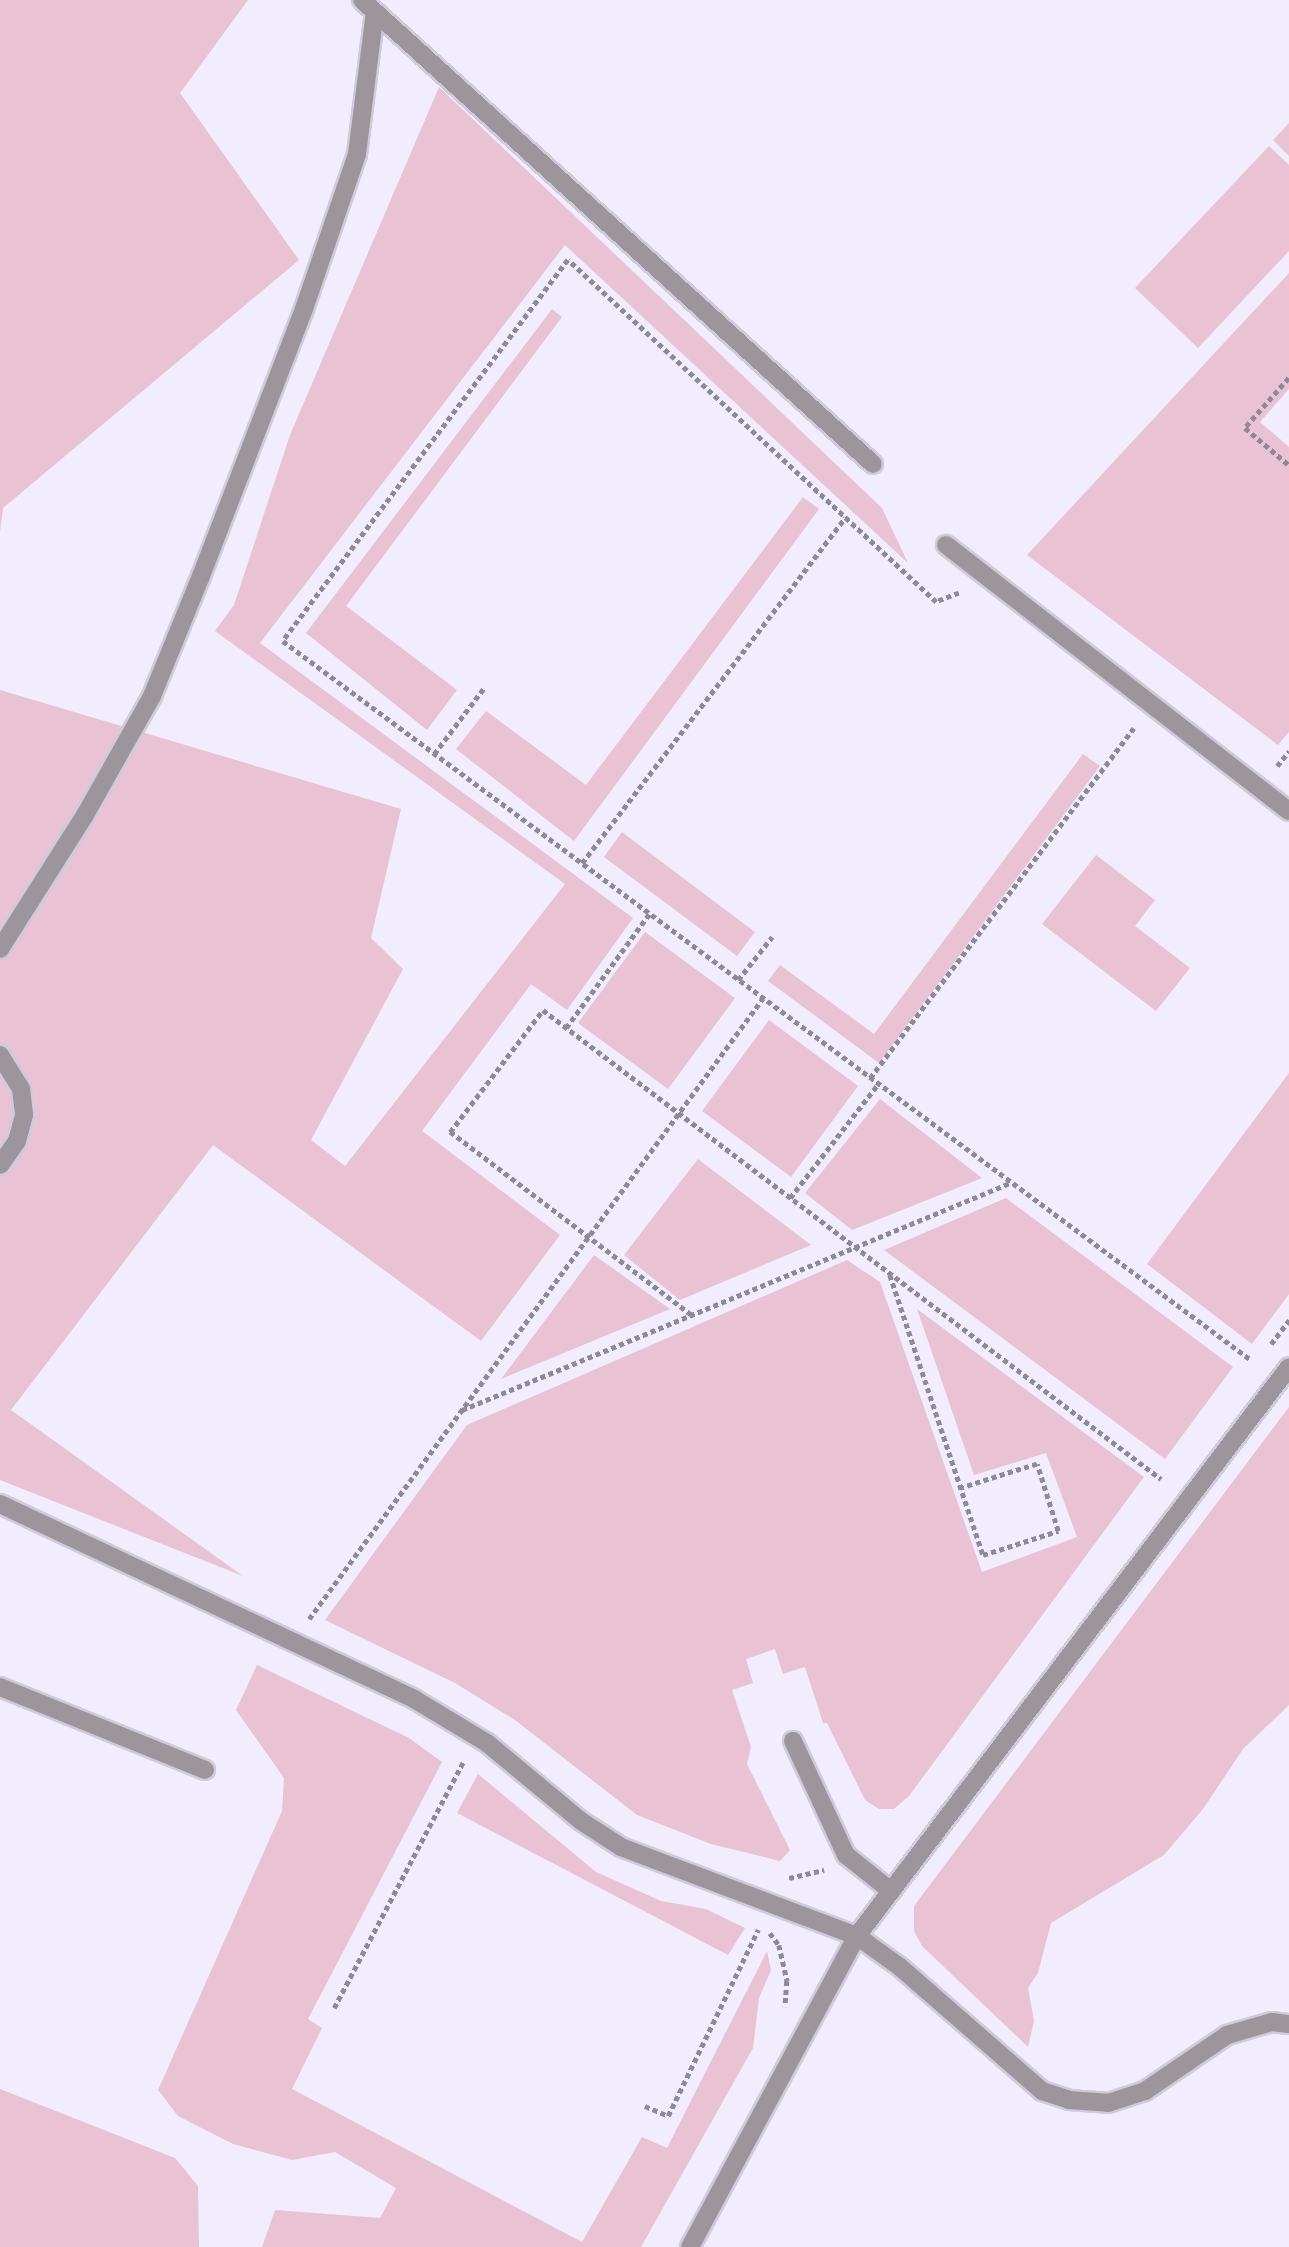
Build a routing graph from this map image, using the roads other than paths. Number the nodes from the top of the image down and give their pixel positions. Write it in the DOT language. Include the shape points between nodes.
graph roads {
  1 [pos="369,6"];
  2 [pos="873,464"];
  3 [pos="946,545"];
  4 [pos="1289,811"];
  5 [pos="0,949"];
  6 [pos="0,1055"];
  7 [pos="0,1165"];
  8 [pos="1289,1367"];
  9 [pos="0,1504"];
  10 [pos="0,1687"];
  11 [pos="793,1741"];
  12 [pos="205,1770"];
  13 [pos="891,1891"];
  14 [pos="858,1936"];
  15 [pos="1289,2024"];
  16 [pos="690,2247"];
  1 -- 2 [label="lane"];
  1 -- 5 [label="lane" via="357,155 304,309 201,576 152,696 85,815"];
  3 -- 4 [label="lane"];
  6 -- 7 [label="lane" via="21,1089 24,1115 18,1141"];
  8 -- 13 [label="lane"];
  9 -- 14 [label="lane" via="414,1699 487,1743 581,1821 621,1847"];
  10 -- 12 [label="lane"];
  11 -- 13 [label="lane" via="846,1855"];
  13 -- 14 [label="lane"];
  14 -- 15 [label="lane" via="1042,2091 1069,2100 1108,2103 1144,2091 1227,2035 1272,2022"];
  14 -- 16 [label="lane"];
}
